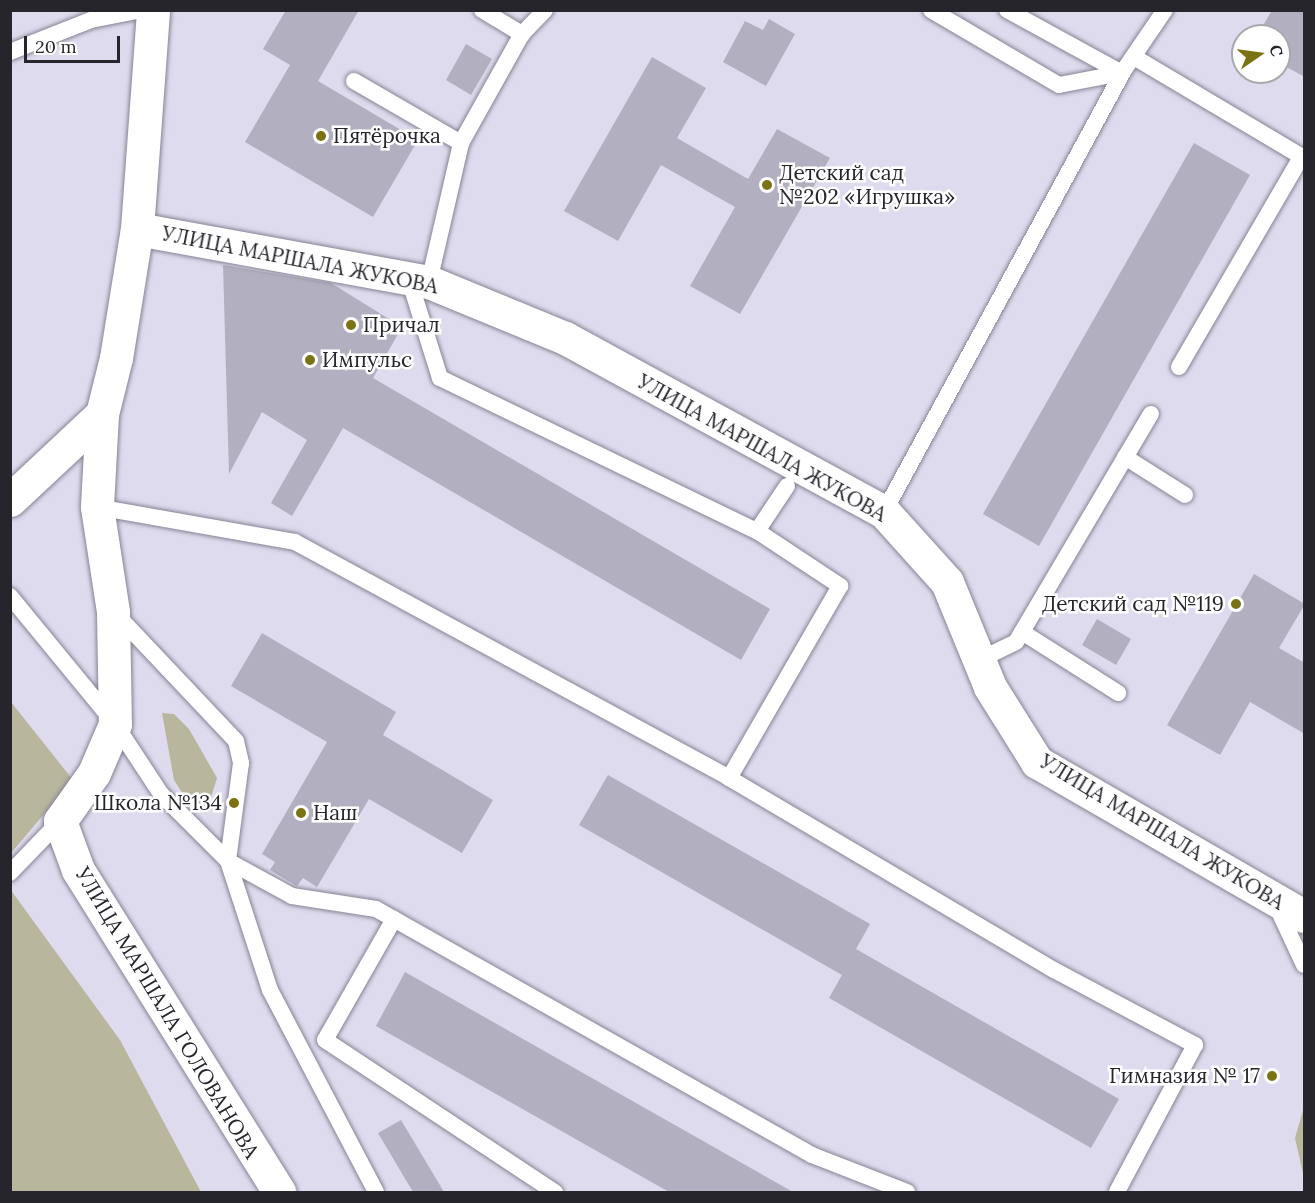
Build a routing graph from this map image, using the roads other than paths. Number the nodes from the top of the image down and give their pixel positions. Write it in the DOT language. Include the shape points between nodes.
graph roads {
  1 [pos="141,10"];
  2 [pos="153,10"];
  3 [pos="482,10"];
  4 [pos="546,10"];
  5 [pos="931,10"];
  6 [pos="1007,10"];
  7 [pos="1165,10"];
  8 [pos="522,34"];
  9 [pos="10,52"];
  10 [pos="1134,57"];
  11 [pos="1122,73"];
  12 [pos="354,81"];
  13 [pos="461,143"];
  14 [pos="1303,157"];
  15 [pos="137,229"];
  16 [pos="419,280"];
  17 [pos="1179,367"];
  18 [pos="102,414"];
  19 [pos="1151,414"];
  20 [pos="1125,458"];
  21 [pos="787,486"];
  22 [pos="1185,495"];
  23 [pos="11,499"];
  24 [pos="97,507"];
  25 [pos="884,512"];
  26 [pos="757,531"];
  27 [pos="10,596"];
  28 [pos="113,612"];
  29 [pos="1022,632"];
  30 [pos="979,660"];
  31 [pos="1118,693"];
  32 [pos="115,724"];
  33 [pos="729,778"];
  34 [pos="60,821"];
  35 [pos="228,861"];
  36 [pos="10,873"];
  37 [pos="1271,897"];
  38 [pos="1305,916"];
  39 [pos="394,919"];
  40 [pos="1305,965"];
  41 [pos="279,1192"];
  42 [pos="376,1192"];
  43 [pos="555,1192"];
  44 [pos="907,1192"];
  45 [pos="1117,1192"];
  1 -- 9 [label="lane" via="91,20"];
  2 -- 15 [label="street"];
  3 -- 8 [label="lane"];
  4 -- 8 [label="lane"];
  5 -- 11 [label="lane" via="1059,85"];
  6 -- 11 [label="lane"];
  7 -- 10 [label="lane"];
  8 -- 13 [label="lane"];
  10 -- 11 [label="lane"];
  10 -- 14 [label="lane"];
  11 -- 25 [label="lane"];
  12 -- 13 [label="lane"];
  13 -- 16 [label="lane"];
  14 -- 17 [label="lane"];
  15 -- 16 [label="street, УЛИЦА МАРШАЛА ЖУКОВА"];
  15 -- 18 [label="street" via="117,358"];
  16 -- 25 [label="street, УЛИЦА МАРШАЛА ЖУКОВА" via="565,338"];
  16 -- 26 [label="lane" via="440,378"];
  18 -- 23 [label="street"];
  18 -- 24 [label="street"];
  19 -- 20 [label="lane"];
  20 -- 22 [label="lane"];
  20 -- 29 [label="lane"];
  21 -- 26 [label="lane"];
  24 -- 28 [label="street"];
  24 -- 33 [label="lane" via="295,542"];
  25 -- 30 [label="street, УЛИЦА МАРШАЛА ЖУКОВА" via="946,582"];
  26 -- 33 [label="lane" via="840,586"];
  27 -- 32 [label="lane"];
  28 -- 32 [label="street"];
  28 -- 35 [label="lane" via="236,741 241,763"];
  29 -- 30 [label="lane" via="1016,642"];
  29 -- 31 [label="lane"];
  30 -- 37 [label="street, УЛИЦА МАРШАЛА ЖУКОВА" via="1037,762"];
  32 -- 34 [label="street" via="94,773"];
  32 -- 35 [label="lane" via="162,794"];
  33 -- 45 [label="lane" via="1053,970 1195,1045"];
  34 -- 36 [label="lane"];
  34 -- 41 [label="street, УЛИЦА МАРШАЛА ГОЛОВАНОВА" via="78,870"];
  35 -- 39 [label="lane" via="292,896 357,905"];
  35 -- 42 [label="lane" via="270,990"];
  37 -- 38 [label="street, УЛИЦА МАРШАЛА ЖУКОВА"];
  37 -- 40 [label="lane"];
  39 -- 43 [label="lane" via="325,1040"];
  39 -- 44 [label="lane" via="812,1155"];
}
